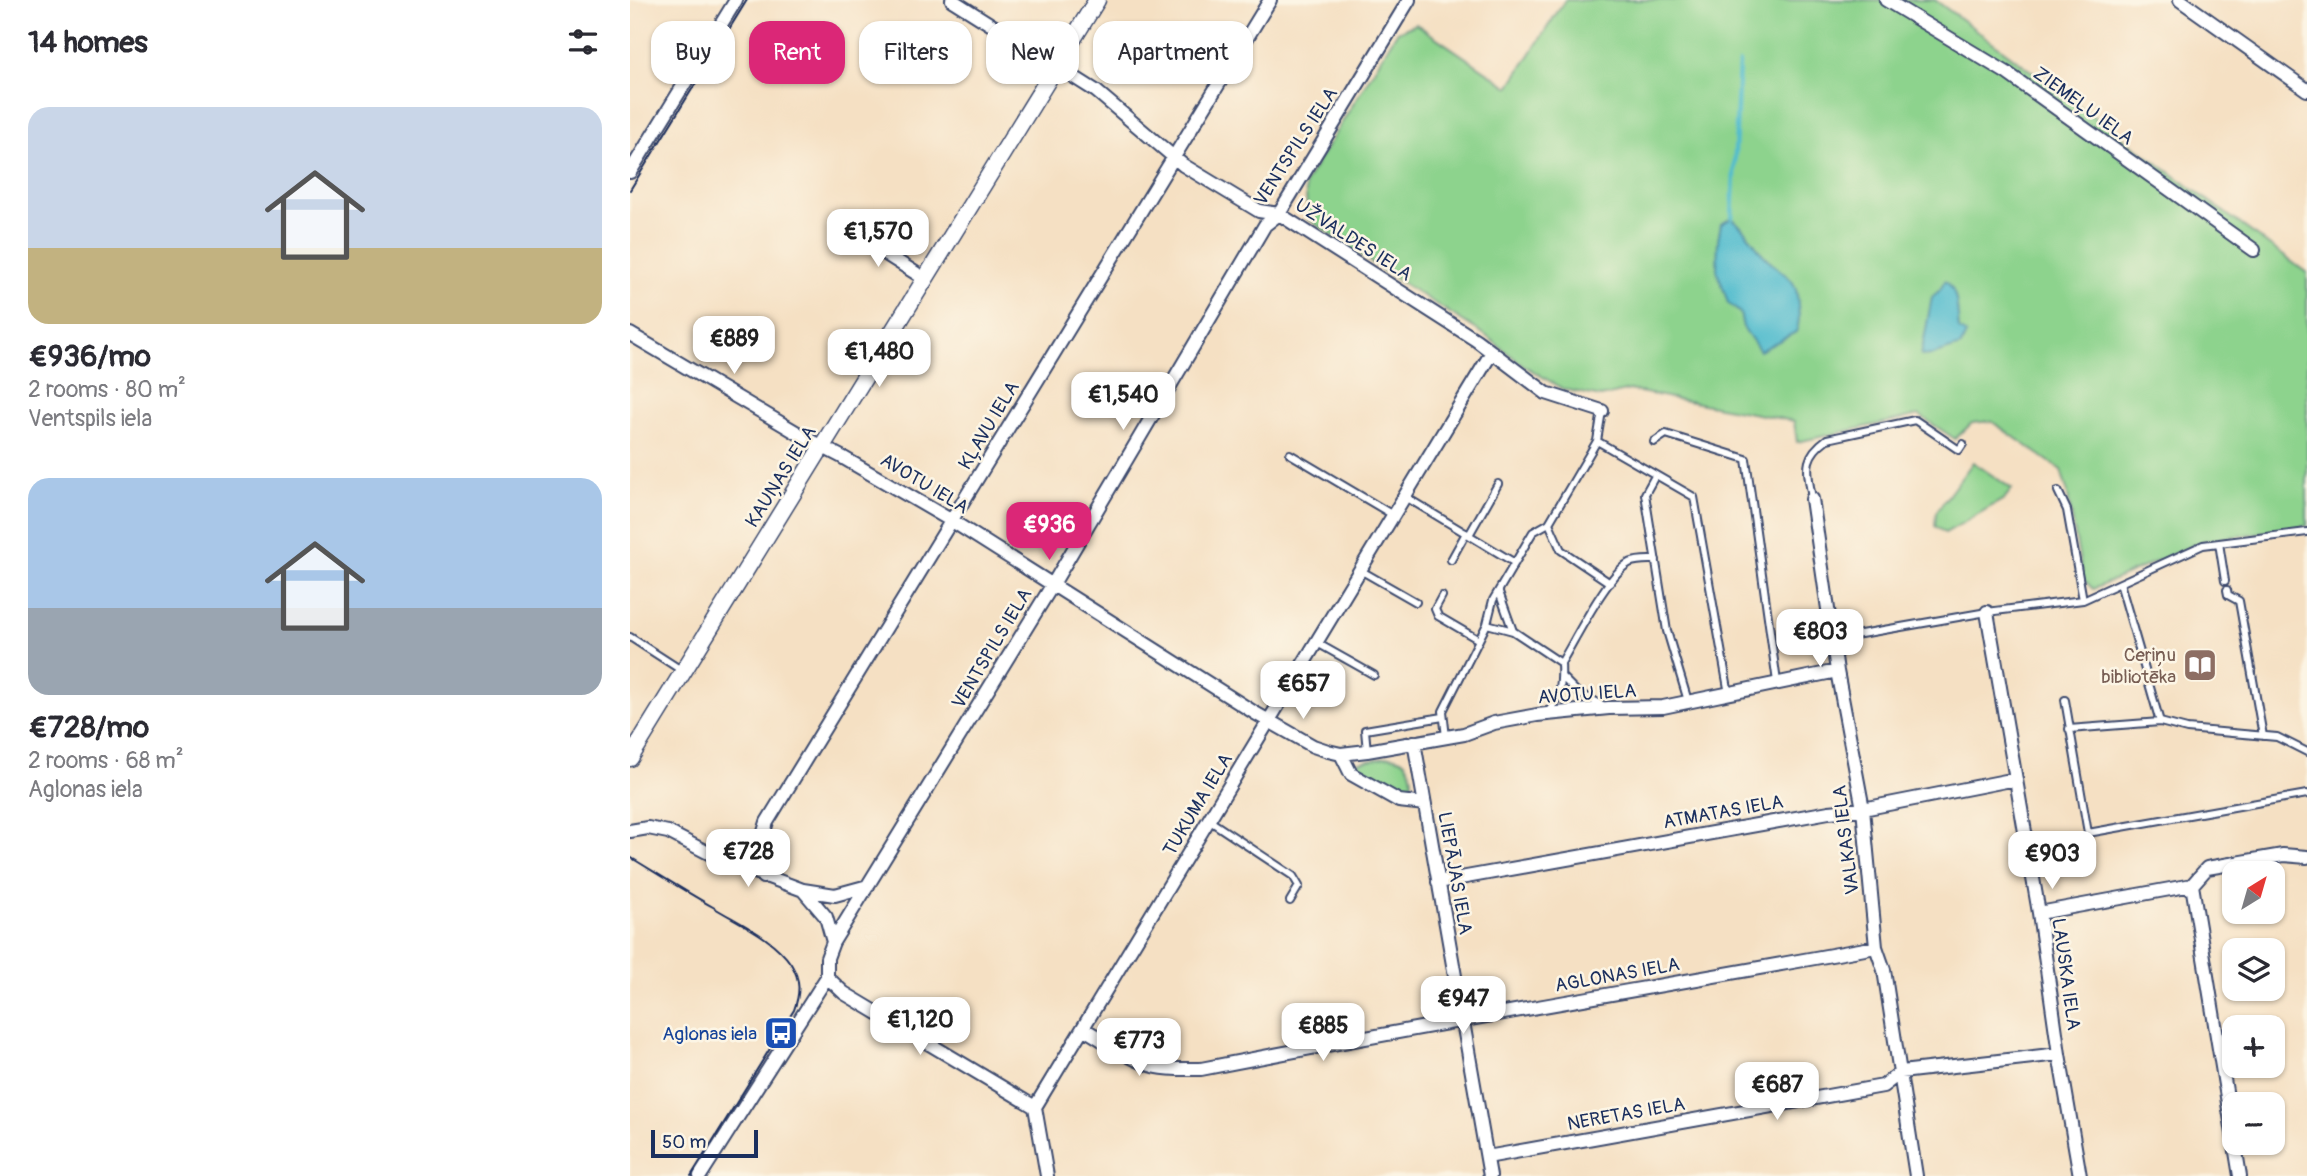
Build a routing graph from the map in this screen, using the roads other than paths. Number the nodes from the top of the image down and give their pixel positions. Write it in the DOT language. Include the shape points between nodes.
graph roads {
  1 [pos="736,0"];
  2 [pos="952,0"];
  3 [pos="1097,0"];
  4 [pos="1270,0"];
  5 [pos="1409,0"];
  6 [pos="1886,0"];
  7 [pos="2180,0"];
  8 [pos="986,21"];
  9 [pos="1079,29"];
  10 [pos="1079,80"];
  11 [pos="1045,84"];
  12 [pos="2307,90"];
  13 [pos="1175,157"];
  14 [pos="630,172"];
  15 [pos="1279,214"];
  16 [pos="848,230"];
  17 [pos="2254,250"];
  18 [pos="925,279"];
  19 [pos="630,334"];
  20 [pos="1492,352"];
  21 [pos="1602,411"];
  22 [pos="1597,441"];
  23 [pos="1654,442"];
  24 [pos="1963,444"];
  25 [pos="822,447"];
  26 [pos="1290,454"];
  27 [pos="1655,476"];
  28 [pos="1498,484"];
  29 [pos="2058,491"];
  30 [pos="1404,496"];
  31 [pos="1812,499"];
  32 [pos="1393,515"];
  33 [pos="952,521"];
  34 [pos="1549,523"];
  35 [pos="2307,532"];
  36 [pos="1468,534"];
  37 [pos="2219,543"];
  38 [pos="1451,560"];
  39 [pos="1656,560"];
  40 [pos="1515,563"];
  41 [pos="1360,570"];
  42 [pos="2225,581"];
  43 [pos="1610,583"];
  44 [pos="2120,583"];
  45 [pos="1053,584"];
  46 [pos="2227,590"];
  47 [pos="1499,592"];
  48 [pos="1442,596"];
  49 [pos="2083,600"];
  50 [pos="1416,602"];
  51 [pos="1987,612"];
  52 [pos="1488,624"];
  53 [pos="1513,631"];
  54 [pos="630,637"];
  55 [pos="1832,639"];
  56 [pos="1479,640"];
  57 [pos="1317,643"];
  58 [pos="1561,663"];
  59 [pos="684,671"];
  60 [pos="1837,671"];
  61 [pos="1374,675"];
  62 [pos="1562,677"];
  63 [pos="1778,684"];
  64 [pos="1729,694"];
  65 [pos="2064,699"];
  66 [pos="1688,701"];
  67 [pos="1609,708"];
  68 [pos="1545,714"];
  69 [pos="1443,717"];
  70 [pos="1270,721"];
  71 [pos="2160,722"];
  72 [pos="2069,729"];
  73 [pos="2263,736"];
  74 [pos="1446,737"];
  75 [pos="1414,742"];
  76 [pos="1367,751"];
  77 [pos="2307,752"];
  78 [pos="1341,754"];
  79 [pos="630,758"];
  80 [pos="2016,779"];
  81 [pos="2307,794"];
  82 [pos="1425,804"];
  83 [pos="1863,809"];
  84 [pos="1210,821"];
  85 [pos="630,831"];
  86 [pos="2307,856"];
  87 [pos="762,877"];
  88 [pos="1438,882"];
  89 [pos="2193,885"];
  90 [pos="868,886"];
  91 [pos="803,890"];
  92 [pos="1290,901"];
  93 [pos="2039,913"];
  94 [pos="833,942"];
  95 [pos="1876,947"];
  96 [pos="827,977"];
  97 [pos="1462,1019"];
  98 [pos="1084,1029"];
  99 [pos="2059,1054"];
  100 [pos="1901,1072"];
  101 [pos="1035,1107"];
  102 [pos="1487,1157"];
  103 [pos="700,1176"];
  104 [pos="1047,1176"];
  105 [pos="1490,1176"];
  106 [pos="1916,1176"];
  107 [pos="2080,1176"];
  108 [pos="2240,1176"];
  1 -- 14 [label="street"];
  2 -- 8 [label="street, UŽVALDES IELA"];
  3 -- 9 [label="street, KAUŅAS IELA"];
  4 -- 13 [label="street, KĻAVU IELA"];
  5 -- 15 [label="street, VENTSPILS IELA"];
  6 -- 17 [label="street, ZIEMEĻU IELA" via="2007,73"];
  7 -- 12 [label="street"];
  10 -- 13 [label="street, UŽVALDES IELA"];
  11 -- 18 [label="street, KAUŅAS IELA"];
  13 -- 15 [label="street, UŽVALDES IELA" via="1244,203"];
  13 -- 33 [label="street, KĻAVU IELA"];
  15 -- 20 [label="street, UŽVALDES IELA"];
  15 -- 45 [label="street, VENTSPILS IELA" via="1265,225"];
  16 -- 18 [label="street"];
  18 -- 25 [label="street, KAUŅAS IELA"];
  19 -- 25 [label="street, AVOTU IELA"];
  20 -- 21 [label="street, UŽVALDES IELA" via="1546,393"];
  20 -- 30 [label="street, TUKUMA IELA"];
  21 -- 22 [label="lane"];
  22 -- 27 [label="lane"];
  22 -- 34 [label="lane"];
  23 -- 63 [label="lane" via="1666,434 1746,458"];
  24 -- 31 [label="lane" via="1959,450 1915,419 1827,439 1816,447 1807,464"];
  25 -- 33 [label="street, AVOTU IELA"];
  25 -- 59 [label="street, KAUŅAS IELA"];
  26 -- 32 [label="lane"];
  27 -- 39 [label="lane" via="1645,494"];
  27 -- 64 [label="lane" via="1694,497"];
  28 -- 36 [label="lane"];
  29 -- 49 [label="lane" via="2067,510"];
  30 -- 32 [label="street, TUKUMA IELA"];
  30 -- 36 [label="lane"];
  31 -- 55 [label="street, VALKAS IELA"];
  32 -- 41 [label="street, TUKUMA IELA"];
  33 -- 45 [label="street, AVOTU IELA"];
  33 -- 87 [label="street, KĻAVU IELA" via="767,822 759,848"];
  34 -- 40 [label="lane" via="1533,532"];
  34 -- 43 [label="lane" via="1566,555"];
  35 -- 37 [label="lane"];
  36 -- 38 [label="lane"];
  36 -- 40 [label="lane"];
  37 -- 42 [label="lane"];
  37 -- 44 [label="lane" via="2203,545"];
  39 -- 43 [label="lane" via="1626,564"];
  39 -- 66 [label="lane" via="1667,631"];
  40 -- 47 [label="lane"];
  41 -- 50 [label="lane"];
  41 -- 57 [label="street, TUKUMA IELA"];
  43 -- 58 [label="lane"];
  44 -- 49 [label="lane"];
  44 -- 71 [label="lane"];
  45 -- 70 [label="street, AVOTU IELA"];
  45 -- 90 [label="street, VENTSPILS IELA"];
  46 -- 73 [label="lane" via="2239,601"];
  47 -- 52 [label="lane"];
  47 -- 53 [label="lane"];
  48 -- 56 [label="lane" via="1435,609 1438,616"];
  49 -- 51 [label="lane"];
  51 -- 55 [label="lane"];
  51 -- 80 [label="street, LAUSKA IELA"];
  52 -- 53 [label="lane"];
  52 -- 56 [label="lane"];
  53 -- 58 [label="lane"];
  54 -- 59 [label="lane"];
  55 -- 60 [label="street, VALKAS IELA"];
  56 -- 69 [label="lane"];
  57 -- 61 [label="lane"];
  57 -- 70 [label="street, TUKUMA IELA"];
  58 -- 62 [label="lane"];
  59 -- 79 [label="street, KAUŅAS IELA"];
  60 -- 63 [label="street, AVOTU IELA"];
  60 -- 83 [label="street, VALKAS IELA"];
  62 -- 67 [label="lane" via="1577,692"];
  62 -- 68 [label="lane" via="1555,705"];
  63 -- 64 [label="street, AVOTU IELA"];
  64 -- 66 [label="street, AVOTU IELA"];
  65 -- 72 [label="lane"];
  66 -- 67 [label="street, AVOTU IELA" via="1663,707"];
  67 -- 68 [label="street, AVOTU IELA"];
  68 -- 74 [label="street, AVOTU IELA"];
  69 -- 74 [label="lane"];
  69 -- 76 [label="lane" via="1365,730"];
  70 -- 78 [label="street, AVOTU IELA" via="1313,746"];
  70 -- 84 [label="street, TUKUMA IELA"];
  71 -- 72 [label="lane"];
  71 -- 73 [label="lane"];
  72 -- 81 [label="lane" via="2088,833"];
  73 -- 77 [label="lane" via="2277,737"];
  74 -- 75 [label="street, AVOTU IELA"];
  75 -- 76 [label="street, AVOTU IELA"];
  75 -- 82 [label="street, LIEPĀJAS IELA"];
  76 -- 78 [label="street, AVOTU IELA"];
  78 -- 82 [label="street" via="1352,774 1399,801"];
  80 -- 83 [label="street, ATMATAS IELA"];
  80 -- 93 [label="street, LAUSKA IELA"];
  82 -- 88 [label="street, LIEPĀJAS IELA"];
  83 -- 88 [label="street, ATMATAS IELA"];
  83 -- 95 [label="street, VALKAS IELA"];
  84 -- 92 [label="lane" via="1293,876 1299,886"];
  84 -- 98 [label="street, TUKUMA IELA"];
  85 -- 87 [label="street" via="668,832"];
  86 -- 89 [label="street" via="2283,855 2207,869"];
  87 -- 91 [label="street"];
  88 -- 97 [label="street, LIEPĀJAS IELA"];
  89 -- 93 [label="street"];
  89 -- 108 [label="street"];
  90 -- 91 [label="street" via="835,895"];
  90 -- 94 [label="street, VENTSPILS IELA"];
  91 -- 94 [label="street" via="826,917"];
  93 -- 99 [label="street, LAUSKA IELA"];
  94 -- 96 [label="street, VENTSPILS IELA"];
  95 -- 97 [label="street, AGLONAS IELA"];
  95 -- 100 [label="street, VALKAS IELA"];
  96 -- 101 [label="street" via="844,993"];
  96 -- 103 [label="street, VENTSPILS IELA"];
  97 -- 98 [label="street, AGLONAS IELA" via="1201,1069 1153,1066"];
  97 -- 102 [label="street, LIEPĀJAS IELA"];
  98 -- 101 [label="street, TUKUMA IELA"];
  99 -- 100 [label="street, NERETAS IELA"];
  99 -- 107 [label="street, LAUSKA IELA"];
  100 -- 102 [label="street, NERETAS IELA" via="1883,1086"];
  100 -- 106 [label="street, VALKAS IELA"];
  101 -- 104 [label="street"];
  102 -- 105 [label="street, LIEPĀJAS IELA"];
}
